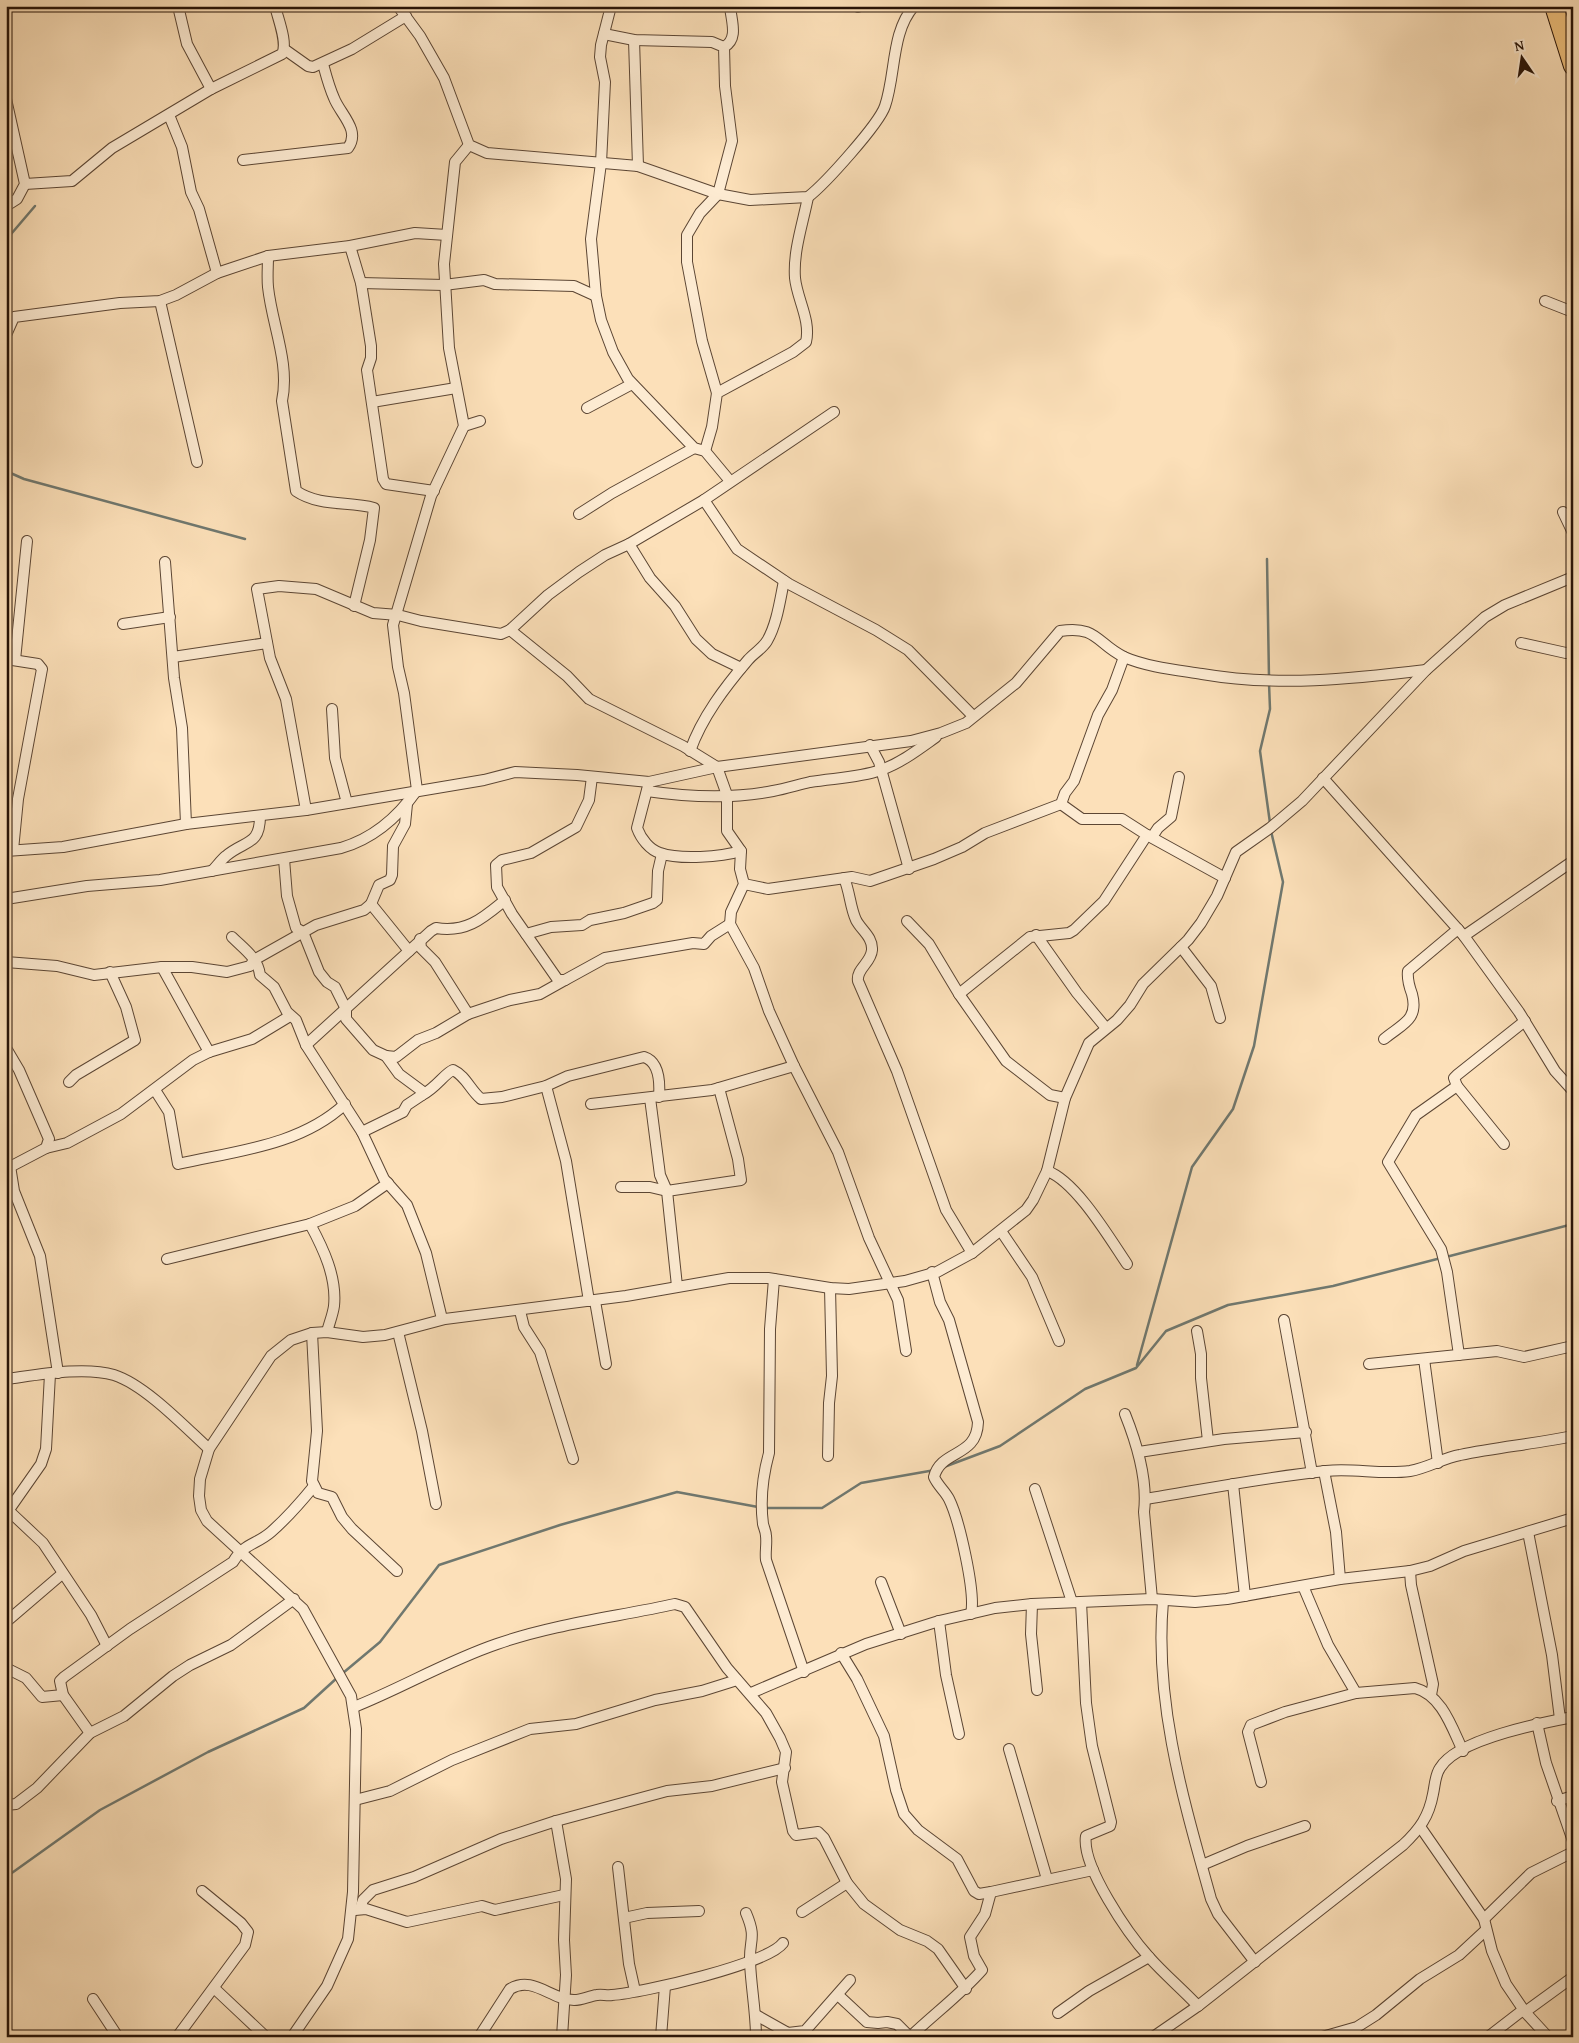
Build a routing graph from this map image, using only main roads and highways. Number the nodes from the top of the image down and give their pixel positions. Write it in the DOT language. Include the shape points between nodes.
graph roads {
  1 [pos="1554,6"];
  2 [pos="1573,66"];
  1 -- 2 [label="highway"];
}
